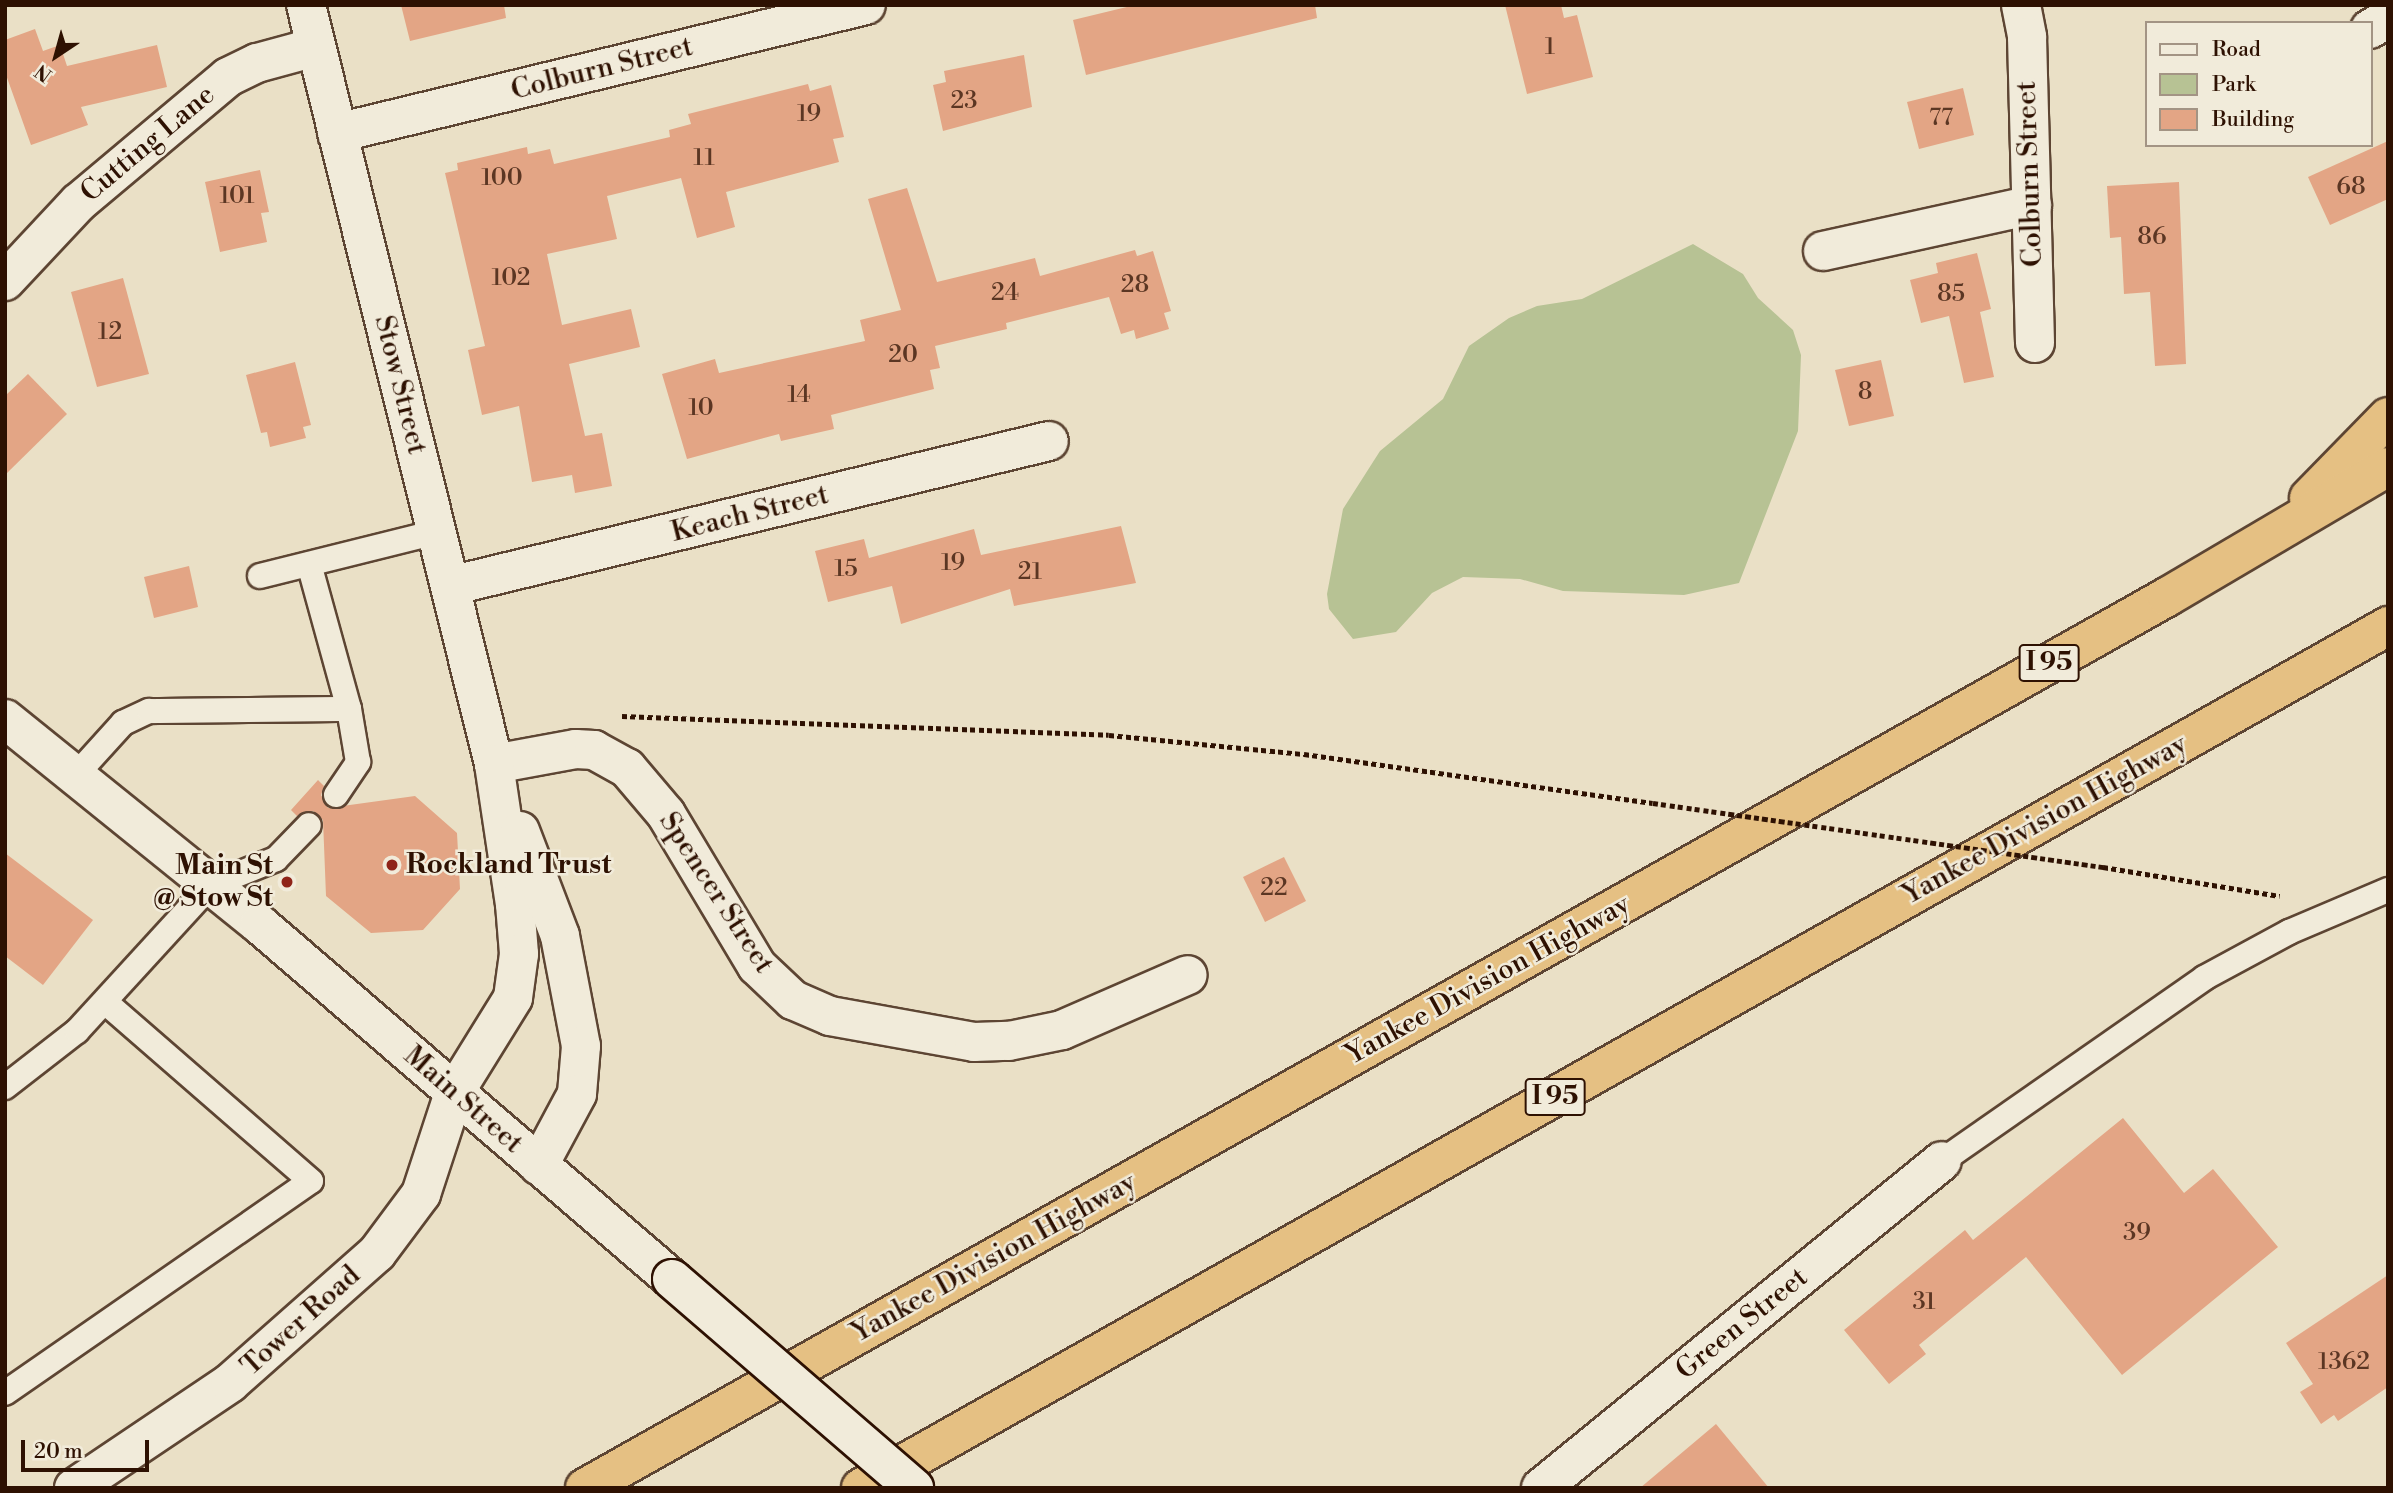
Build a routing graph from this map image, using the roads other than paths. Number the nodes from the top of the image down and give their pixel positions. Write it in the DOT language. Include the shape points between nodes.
graph roads {
  1 [pos="306,5"];
  2 [pos="866,5"];
  3 [pos="2021,5"];
  4 [pos="2388,18"];
  5 [pos="2372,28"];
  6 [pos="316,47"];
  7 [pos="337,133"];
  8 [pos="2032,205"];
  9 [pos="1823,251"];
  10 [pos="6,280"];
  11 [pos="2035,343"];
  12 [pos="2388,417"];
  13 [pos="1049,441"];
  14 [pos="2388,467"];
  15 [pos="437,532"];
  16 [pos="2274,535"];
  17 [pos="309,564"];
  18 [pos="260,576"];
  19 [pos="450,586"];
  20 [pos="2388,626"];
  21 [pos="349,709"];
  22 [pos="5,719"];
  23 [pos="494,764"];
  24 [pos="75,776"];
  25 [pos="336,795"];
  26 [pos="309,825"];
  27 [pos="211,886"];
  28 [pos="2388,890"];
  29 [pos="1188,975"];
  30 [pos="105,1002"];
  31 [pos="5,1087"];
  32 [pos="454,1093"];
  33 [pos="1942,1161"];
  34 [pos="539,1165"];
  35 [pos="5,1394"];
  36 [pos="74,1488"];
  37 [pos="585,1488"];
  38 [pos="860,1488"];
  39 [pos="914,1488"];
  40 [pos="1541,1488"];
  1 -- 6 [label="street, Stow Street"];
  2 -- 7 [label="street, Colburn Street"];
  3 -- 8 [label="street, Colburn Street" via="2027,37"];
  4 -- 5 [label="street"];
  6 -- 7 [label="street, Stow Street"];
  6 -- 10 [label="street, Cutting Lane" via="257,62 228,76 78,203"];
  7 -- 15 [label="street, Stow Street"];
  8 -- 9 [label="street"];
  8 -- 11 [label="street, Colburn Street"];
  12 -- 16 [label="highway"];
  13 -- 19 [label="street, Keach Street"];
  14 -- 16 [label="highway, Yankee Division Highway / I 95"];
  15 -- 17 [label="lane"];
  15 -- 19 [label="street, Stow Street"];
  16 -- 37 [label="highway, Yankee Division Highway / I 95"];
  17 -- 18 [label="lane"];
  17 -- 21 [label="lane"];
  19 -- 23 [label="street, Stow Street"];
  20 -- 38 [label="highway, Yankee Division Highway / I 95"];
  21 -- 24 [label="lane" via="149,711 117,729"];
  21 -- 25 [label="lane" via="358,762"];
  22 -- 24 [label="street, Main Street"];
  23 -- 29 [label="street, Spencer Street" via="576,749 594,750 628,768 666,814 757,966 793,1000 830,1016 974,1042 1009,1041 1062,1030"];
  23 -- 32 [label="street, Stow Street" via="515,904 518,978 508,1010"];
  23 -- 34 [label="street, Stow Street" via="560,936 578,1012 577,1094"];
  24 -- 27 [label="street, Main Street"];
  26 -- 27 [label="lane" via="276,859"];
  27 -- 30 [label="lane"];
  27 -- 32 [label="street, Main Street"];
  28 -- 33 [label="lane" via="2343,907 2204,978"];
  30 -- 31 [label="lane" via="77,1031"];
  30 -- 35 [label="lane" via="310,1181"];
  32 -- 34 [label="street, Main Street"];
  32 -- 36 [label="street, Tower Road" via="421,1194 377,1252 230,1383"];
  33 -- 40 [label="street, Green Street"];
  34 -- 39 [label="street, Main Street, bridge"];
}
